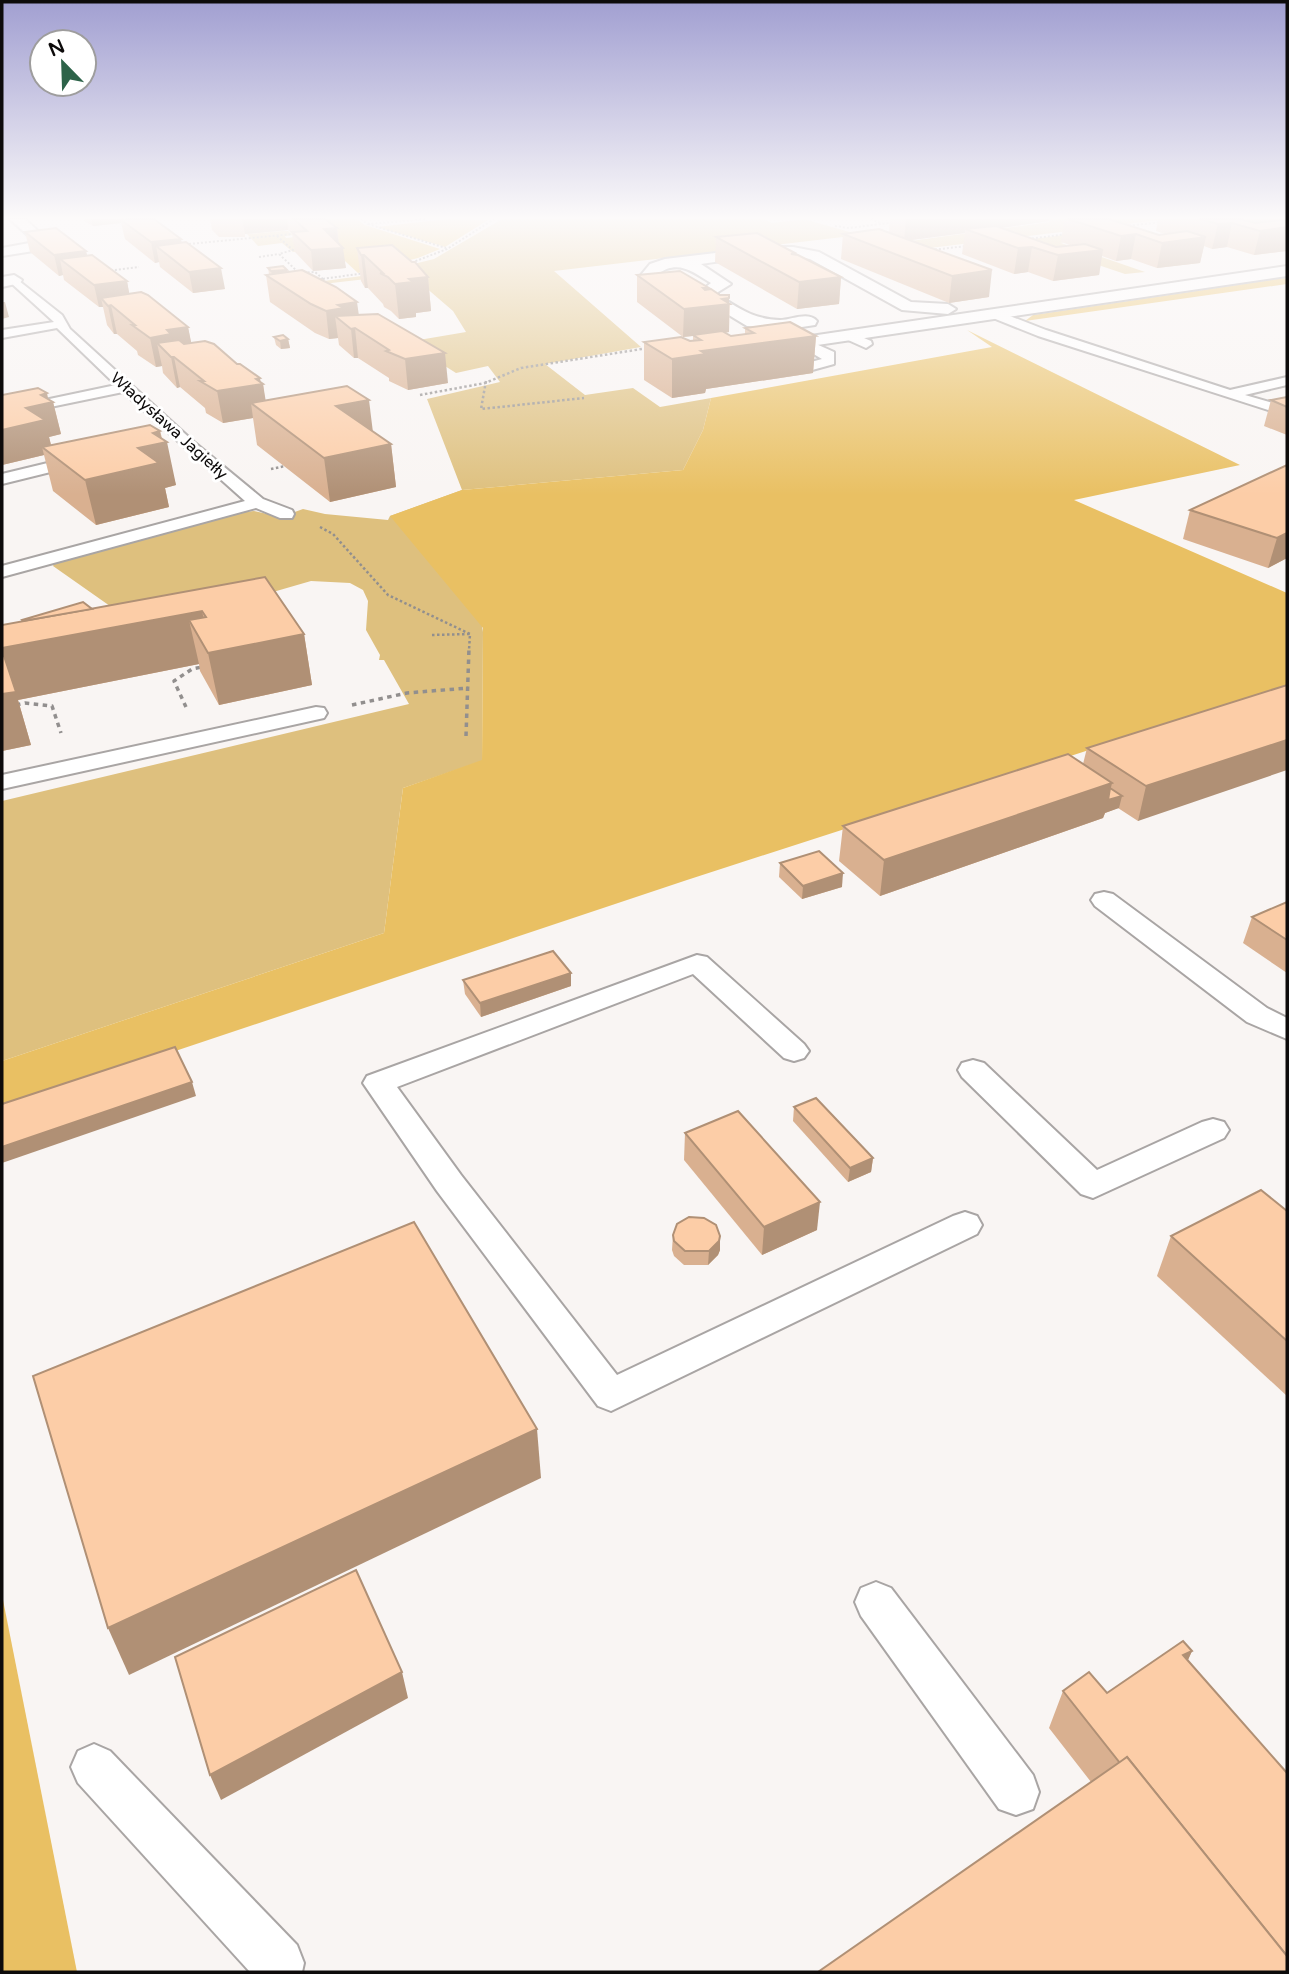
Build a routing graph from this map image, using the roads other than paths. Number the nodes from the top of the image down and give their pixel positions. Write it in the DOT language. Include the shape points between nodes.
graph roads {
  1 [pos="49,311"];
  2 [pos="732,311"];
  3 [pos="1015,311"];
  4 [pos="1025,311"];
  5 [pos="1019,312"];
  6 [pos="997,315"];
  7 [pos="820,320"];
  8 [pos="62,324"];
  9 [pos="2,334"];
  10 [pos="850,336"];
  11 [pos="805,343"];
  12 [pos="866,344"];
  13 [pos="740,351"];
  14 [pos="805,368"];
  15 [pos="1287,381"];
  16 [pos="125,387"];
  17 [pos="1229,394"];
  18 [pos="1287,412"];
  19 [pos="2,413"];
  20 [pos="180,436"];
  21 [pos="155,442"];
  22 [pos="104,454"];
  23 [pos="2,479"];
  24 [pos="257,503"];
  25 [pos="286,514"];
  26 [pos="2,572"];
  27 [pos="316,713"];
  28 [pos="2,782"];
  29 [pos="1104,900"];
  30 [pos="1287,1030"];
  31 [pos="793,1051"];
  32 [pos="973,1070"];
  33 [pos="1213,1130"];
  34 [pos="965,1225"];
  35 [pos="876,1602"];
  36 [pos="94,1767"];
  37 [pos="1016,1792"];
  38 [pos="276,1972"];
  1 -- 8 [label="lane, Władysława Jagiełły"];
  2 -- 7 [label="street" via="747,321 782,325"];
  3 -- 5 [label="street"];
  4 -- 5 [label="street"];
  5 -- 6 [label="street"];
  6 -- 10 [label="street"];
  6 -- 17 [label="lane"];
  8 -- 9 [label="lane"];
  8 -- 16 [label="lane, Władysława Jagiełły"];
  10 -- 11 [label="street"];
  10 -- 12 [label="lane"];
  11 -- 13 [label="street"];
  11 -- 14 [label="lane" via="829,355 829,361"];
  15 -- 17 [label="lane"];
  16 -- 19 [label="lane"];
  16 -- 20 [label="lane, Władysława Jagiełły"];
  17 -- 18 [label="lane"];
  20 -- 21 [label="lane"];
  20 -- 24 [label="lane, Władysława Jagiełły"];
  22 -- 23 [label="lane"];
  24 -- 25 [label="lane, Władysława Jagiełły"];
  24 -- 26 [label="lane"];
  27 -- 28 [label="lane"];
  29 -- 30 [label="lane" via="1256,1015"];
  31 -- 34 [label="lane" via="697,963 378,1083 611,1395"];
  32 -- 33 [label="lane" via="1093,1186"];
  35 -- 37 [label="lane"];
  36 -- 38 [label="lane" via="279,1963"];
}
